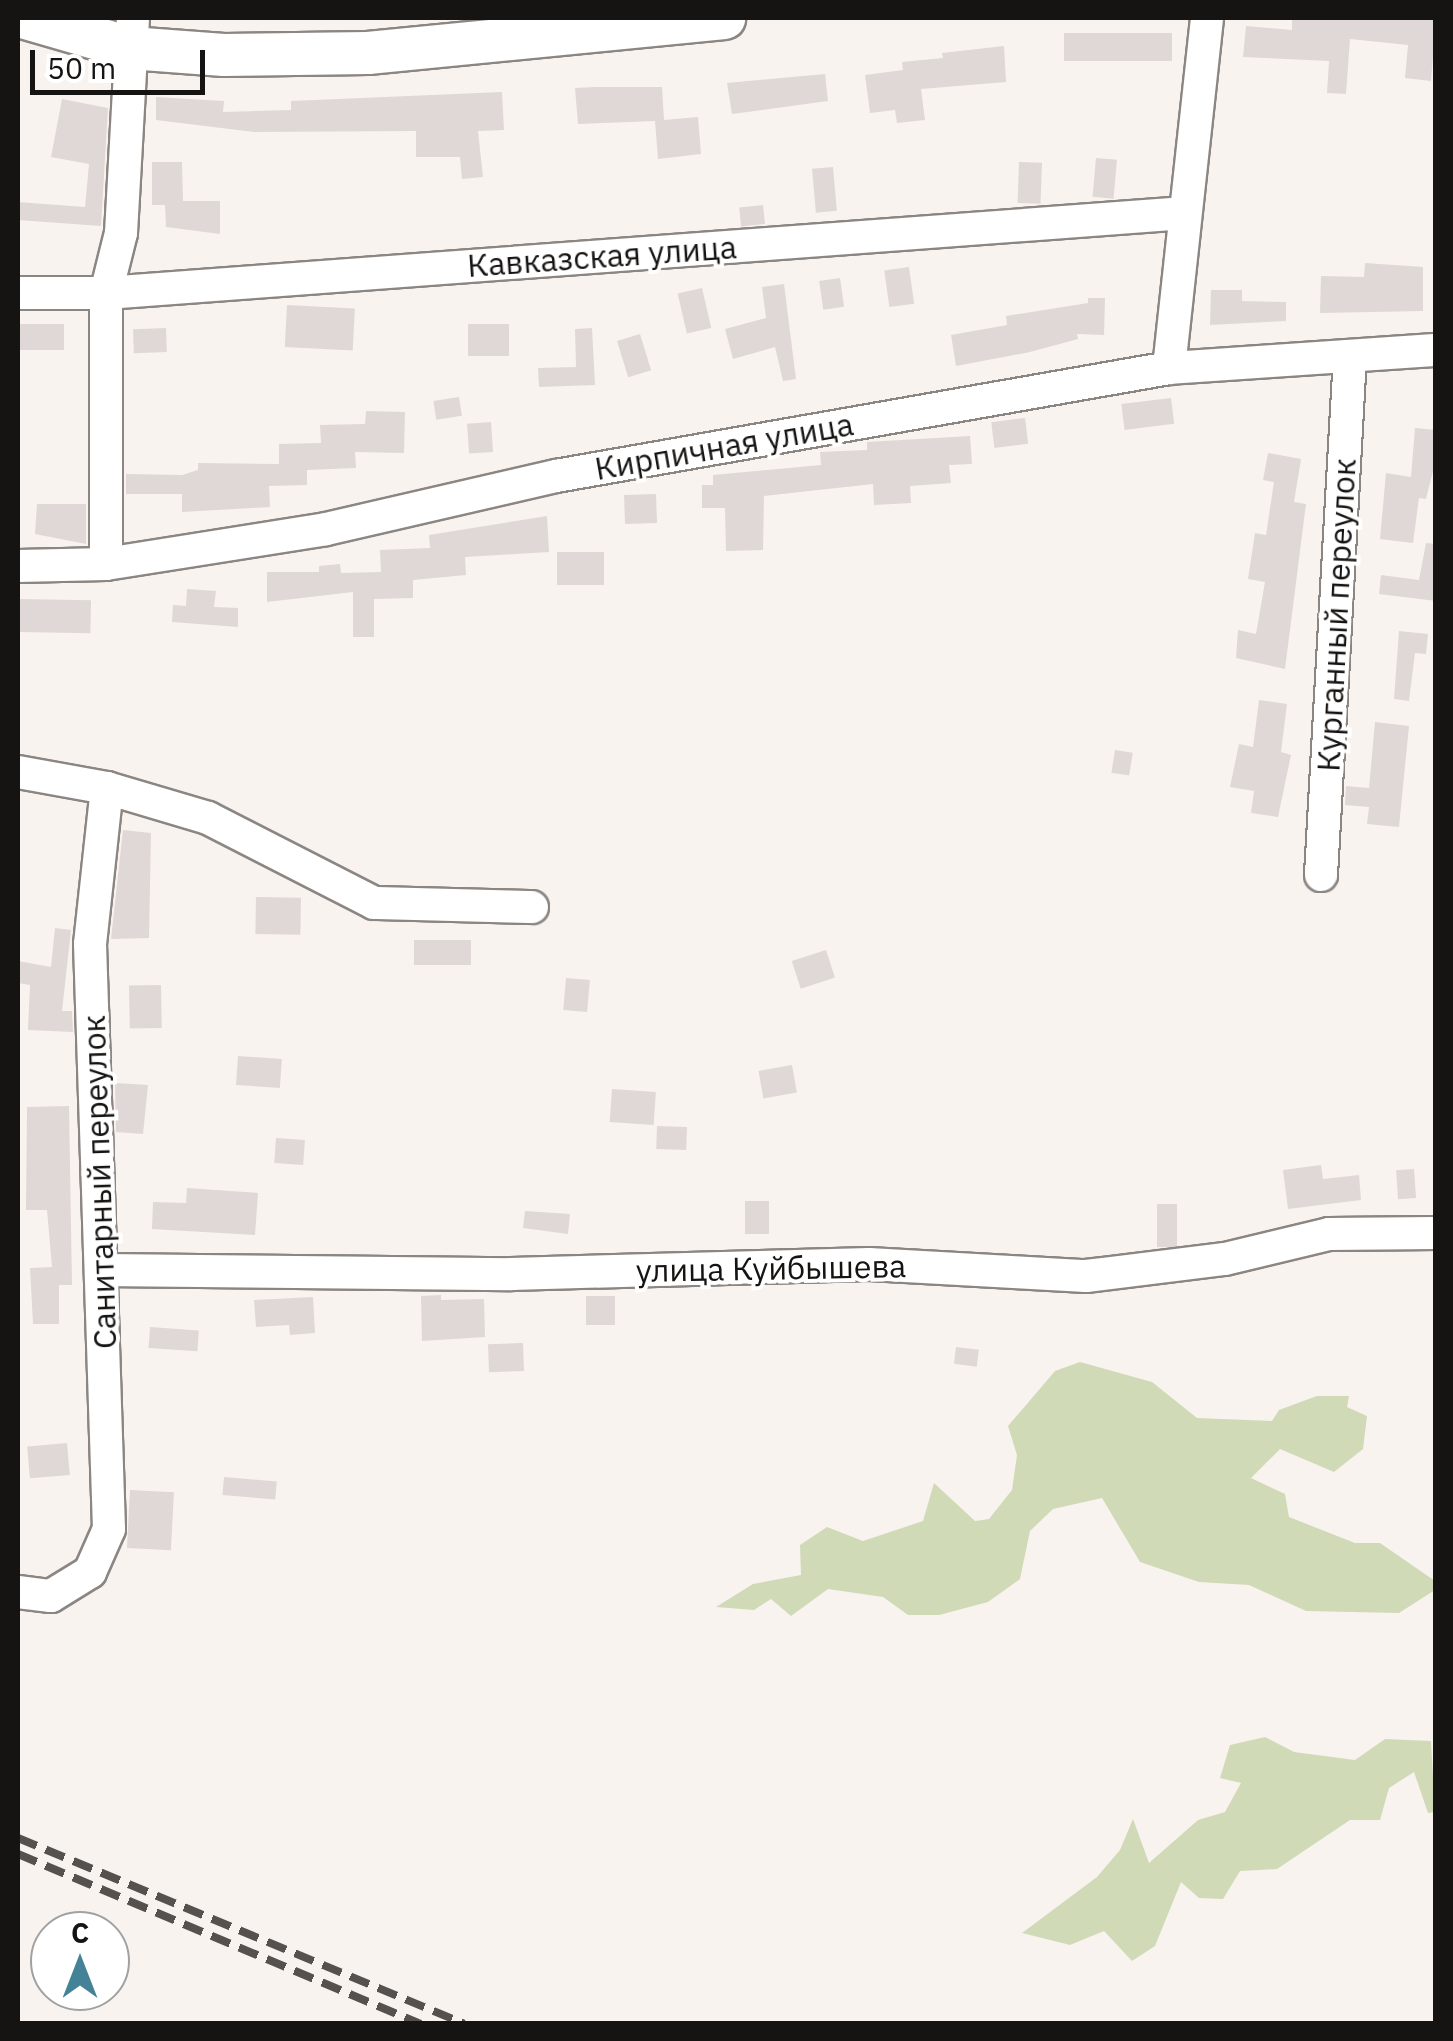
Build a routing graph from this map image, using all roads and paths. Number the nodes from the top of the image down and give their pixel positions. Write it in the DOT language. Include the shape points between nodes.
graph roads {
  1 [pos="26,18"];
  2 [pos="724,18"];
  3 [pos="1207,18"];
  4 [pos="654,22"];
  5 [pos="131,33"];
  6 [pos="1186,213"];
  7 [pos="106,293"];
  8 [pos="18,294"];
  9 [pos="1436,350"];
  10 [pos="1350,356"];
  11 [pos="1169,368"];
  12 [pos="106,564"];
  13 [pos="18,566"];
  14 [pos="18,772"];
  15 [pos="108,788"];
  16 [pos="1321,875"];
  17 [pos="532,907"];
  18 [pos="1436,1233"];
  19 [pos="103,1270"];
  20 [pos="18,1592"];
  1 -- 5 [label="main road"];
  2 -- 4 [label="main road"];
  3 -- 6 [label="street"];
  4 -- 5 [label="main road" via="368,53 224,55"];
  5 -- 7 [label="street" via="121,233"];
  6 -- 7 [label="street, Кавказская улица"];
  6 -- 11 [label="street"];
  7 -- 8 [label="street, Кавказская улица"];
  7 -- 12 [label="street"];
  9 -- 10 [label="street, Кирпичная улица"];
  10 -- 11 [label="street, Кирпичная улица"];
  10 -- 16 [label="street, Курганный переулок"];
  11 -- 12 [label="street, Кирпичная улица" via="556,476 326,529"];
  12 -- 13 [label="street, Кирпичная улица"];
  14 -- 15 [label="street"];
  15 -- 17 [label="street" via="208,818 374,903"];
  15 -- 19 [label="street, Санитарный переулок" via="90,944"];
  18 -- 19 [label="street, улица Куйбышева" via="1329,1234 1224,1258 1086,1276 869,1264 511,1274"];
  19 -- 20 [label="street, Санитарный переулок" via="109,1530 90,1572 51,1596"];
}
